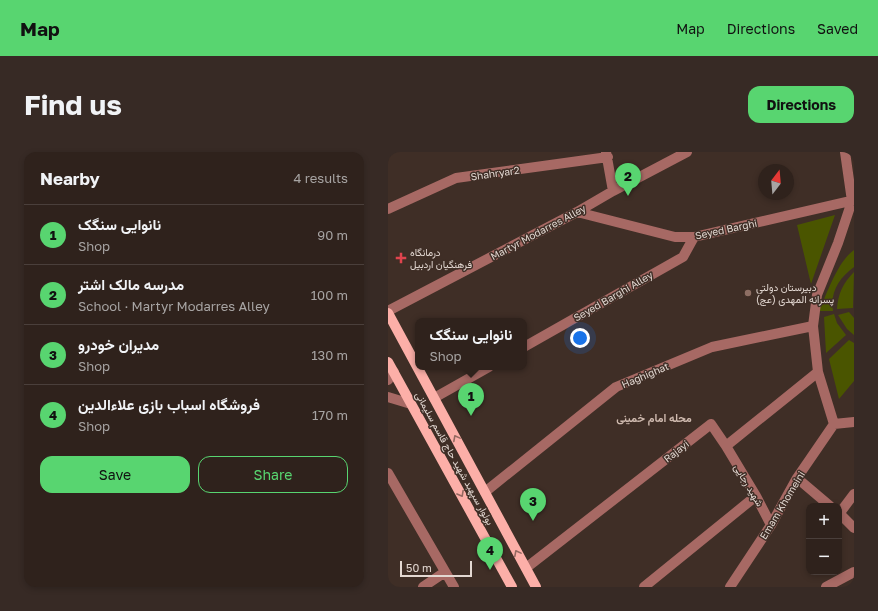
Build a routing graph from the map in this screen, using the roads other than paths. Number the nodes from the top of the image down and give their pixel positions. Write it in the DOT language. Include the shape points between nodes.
graph roads {
  1 [pos="687,152"];
  2 [pos="845,152"];
  3 [pos="607,155"];
  4 [pos="613,191"];
  5 [pos="853,201"];
  6 [pos="388,209"];
  7 [pos="577,212"];
  8 [pos="694,237"];
  9 [pos="388,312"];
  10 [pos="813,326"];
  11 [pos="527,345"];
  12 [pos="388,362"];
  13 [pos="415,362"];
  14 [pos="419,370"];
  15 [pos="484,370"];
  16 [pos="818,372"];
  17 [pos="391,376"];
  18 [pos="388,397"];
  19 [pos="434,398"];
  20 [pos="411,404"];
  21 [pos="854,422"];
  22 [pos="834,424"];
  23 [pos="726,446"];
  24 [pos="388,473"];
  25 [pos="797,478"];
  26 [pos="485,492"];
  27 [pos="854,494"];
  28 [pos="756,496"];
  29 [pos="826,503"];
  30 [pos="842,509"];
  31 [pos="842,516"];
  32 [pos="771,525"];
  33 [pos="854,528"];
  34 [pos="526,568"];
  35 [pos="445,572"];
  36 [pos="854,572"];
  37 [pos="508,586"];
  38 [pos="423,587"];
  39 [pos="454,587"];
  40 [pos="536,587"];
  41 [pos="644,587"];
  42 [pos="730,587"];
  43 [pos="826,587"];
  1 -- 4 [label="street, Martyr Modarres Alley"];
  2 -- 5 [label="street"];
  3 -- 4 [label="street"];
  3 -- 6 [label="street, Shahryar2" via="456,178"];
  4 -- 7 [label="street, Martyr Modarres Alley"];
  5 -- 8 [label="street, Seyed Barghi"];
  5 -- 10 [label="street" via="817,295"];
  7 -- 8 [label="street, Seyed Barghi" via="675,237"];
  7 -- 9 [label="street, Martyr Modarres Alley"];
  8 -- 11 [label="street, Seyed Barghi Alley" via="683,256"];
  9 -- 13 [label="main road, بولوار سپهبد شهید حاج قاسم سلیمانی"];
  10 -- 16 [label="street"];
  10 -- 26 [label="street, Haghighat" via="712,347 616,387"];
  12 -- 17 [label="main road, بولوار سپهبد شهید حاج قاسم سلیمانی"];
  14 -- 19 [label="main road, بولوار سپهبد شهید حاج قاسم سلیمانی"];
  15 -- 19 [label="street"];
  16 -- 22 [label="street"];
  16 -- 23 [label="street"];
  17 -- 20 [label="main road, بولوار سپهبد شهید حاج قاسم سلیمانی"];
  18 -- 20 [label="street"];
  26 -- 19 [label="main road, بولوار سپهبد شهید حاج قاسم سلیمانی, one-way"];
  20 -- 37 [label="main road, بولوار سپهبد شهید حاج قاسم سلیمانی, one-way"];
  21 -- 22 [label="street"];
  22 -- 25 [label="street, Emam Khomeini"];
  23 -- 28 [label="street, شهید رجایی"];
  23 -- 34 [label="street, Rajayi" via="711,424"];
  24 -- 35 [label="street"];
  25 -- 29 [label="street"];
  25 -- 32 [label="street, Emam Khomeini"];
  34 -- 26 [label="main road, بولوار سپهبد شهید حاج قاسم سلیمانی, one-way"];
  27 -- 30 [label="street"];
  28 -- 32 [label="street, شهید رجایی"];
  28 -- 41 [label="street"];
  31 -- 33 [label="street"];
  32 -- 42 [label="street, Emam Khomeini"];
  34 -- 40 [label="main road, بولوار سپهبد شهید حاج قاسم سلیمانی"];
  35 -- 38 [label="street"];
  35 -- 39 [label="street"];
  36 -- 43 [label="street"];
}
